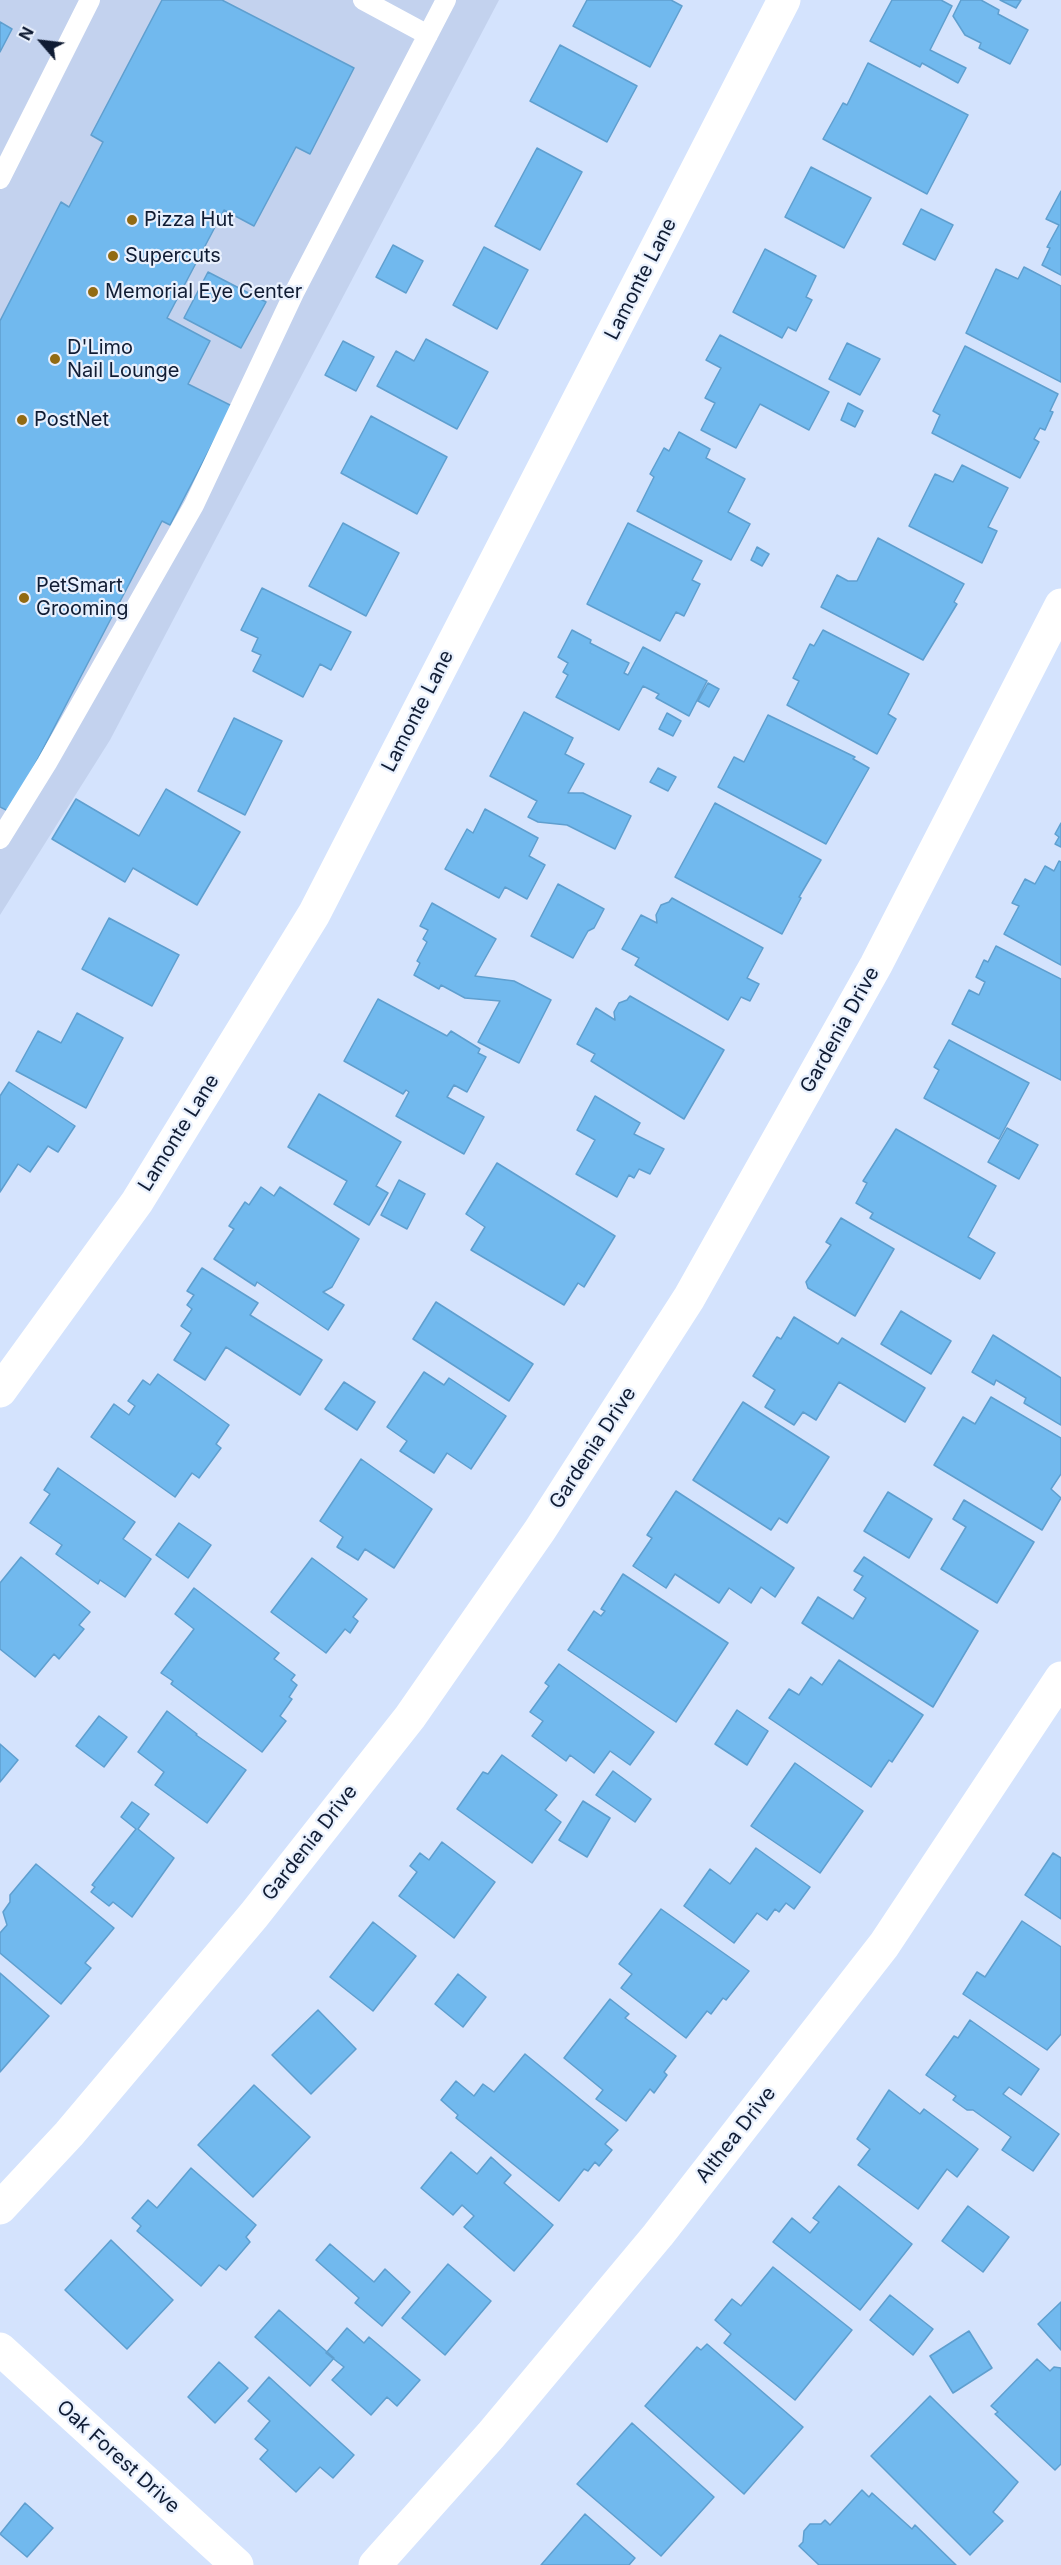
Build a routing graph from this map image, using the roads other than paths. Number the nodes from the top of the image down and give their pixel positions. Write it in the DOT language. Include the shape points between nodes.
graph roads {
  1 [pos="90,0"];
  2 [pos="363,0"];
  3 [pos="447,0"];
  4 [pos="784,0"];
  5 [pos="428,35"];
  6 [pos="0,179"];
  7 [pos="1061,605"];
  8 [pos="0,839"];
  9 [pos="0,1390"];
  10 [pos="1061,1678"];
  11 [pos="0,2208"];
  12 [pos="0,2349"];
  13 [pos="237,2565"];
  14 [pos="375,2565"];
  1 -- 6 [label="lane"];
  2 -- 5 [label="lane"];
  3 -- 5 [label="lane"];
  4 -- 9 [label="street, Lamonte Lane" via="314,914 137,1202"];
  5 -- 8 [label="lane" via="294,293 194,505"];
  7 -- 11 [label="street, Gardenia Drive" via="876,965 689,1298 540,1530 410,1717 254,1915 69,2134"];
  10 -- 14 [label="street, Althea Drive" via="884,1945 658,2235"];
  12 -- 13 [label="street, Oak Forest Drive"];
}
